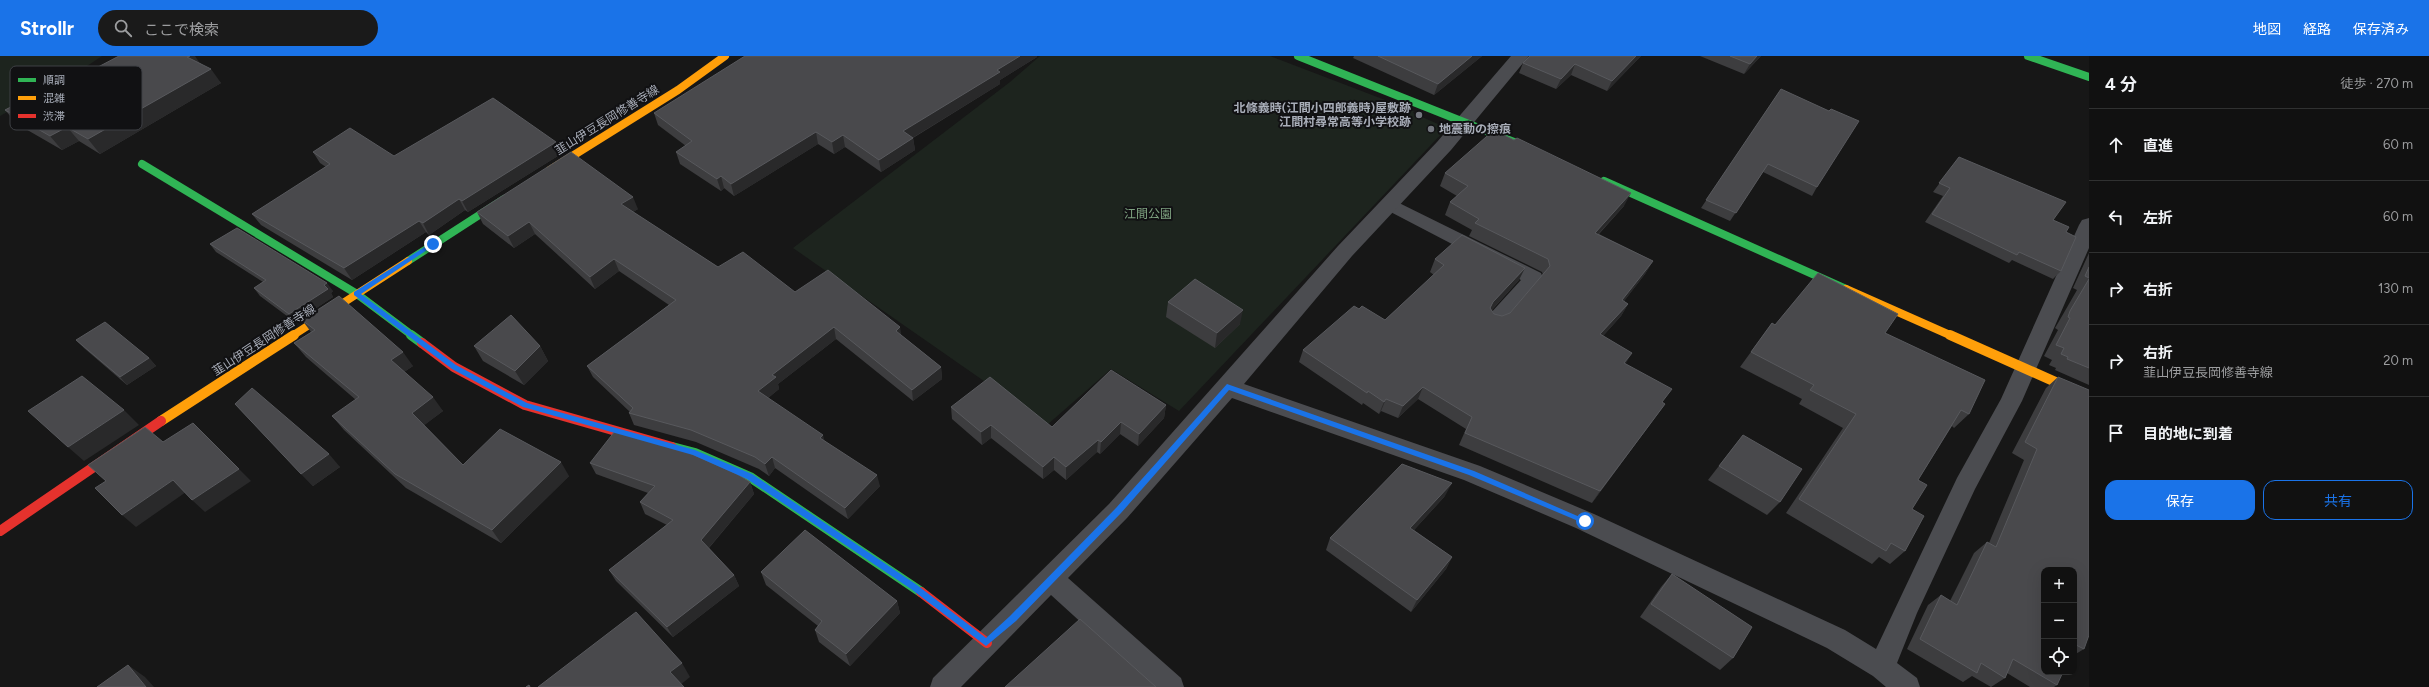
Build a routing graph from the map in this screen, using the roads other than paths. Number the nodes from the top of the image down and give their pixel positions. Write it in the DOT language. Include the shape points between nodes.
graph roads {
  1 [pos="725,56"];
  2 [pos="1298,56"];
  3 [pos="1520,56"];
  4 [pos="2028,56"];
  5 [pos="2089,77"];
  6 [pos="1466,121"];
  7 [pos="1528,148"];
  8 [pos="142,164"];
  9 [pos="1592,175"];
  10 [pos="539,177"];
  11 [pos="512,194"];
  12 [pos="1389,204"];
  13 [pos="2089,225"];
  14 [pos="357,294"];
  15 [pos="1496,320"];
  16 [pos="2024,368"];
  17 [pos="1227,386"];
  18 [pos="2089,397"];
  19 [pos="0,531"];
  20 [pos="1050,578"];
  21 [pos="986,643"];
  22 [pos="1882,667"];
  23 [pos="943,687"];
  24 [pos="1171,687"];
  25 [pos="1907,687"];
  1 -- 10 [label="street, 韮山伊豆長岡修善寺線" via="678,90"];
  2 -- 6 [label="street"];
  3 -- 6 [label="street"];
  4 -- 5 [label="street"];
  6 -- 7 [label="street"];
  6 -- 12 [label="street"];
  8 -- 14 [label="street"];
  9 -- 16 [label="street"];
  11 -- 14 [label="street, 韮山伊豆長岡修善寺線"];
  12 -- 15 [label="lane" via="1534,278"];
  12 -- 17 [label="street"];
  13 -- 16 [label="street"];
  14 -- 19 [label="street, 韮山伊豆長岡修善寺線" via="139,435"];
  14 -- 21 [label="street" via="454,367 525,405 695,453 750,476 914,587"];
  16 -- 18 [label="street"];
  16 -- 22 [label="street" via="2011,401 1966,486 1905,612"];
  17 -- 20 [label="street" via="1118,511"];
  17 -- 22 [label="street" via="1472,473 1585,521 1836,640"];
  20 -- 21 [label="street" via="1013,619"];
  20 -- 24 [label="street"];
  21 -- 23 [label="street"];
  22 -- 25 [label="street"];
}
